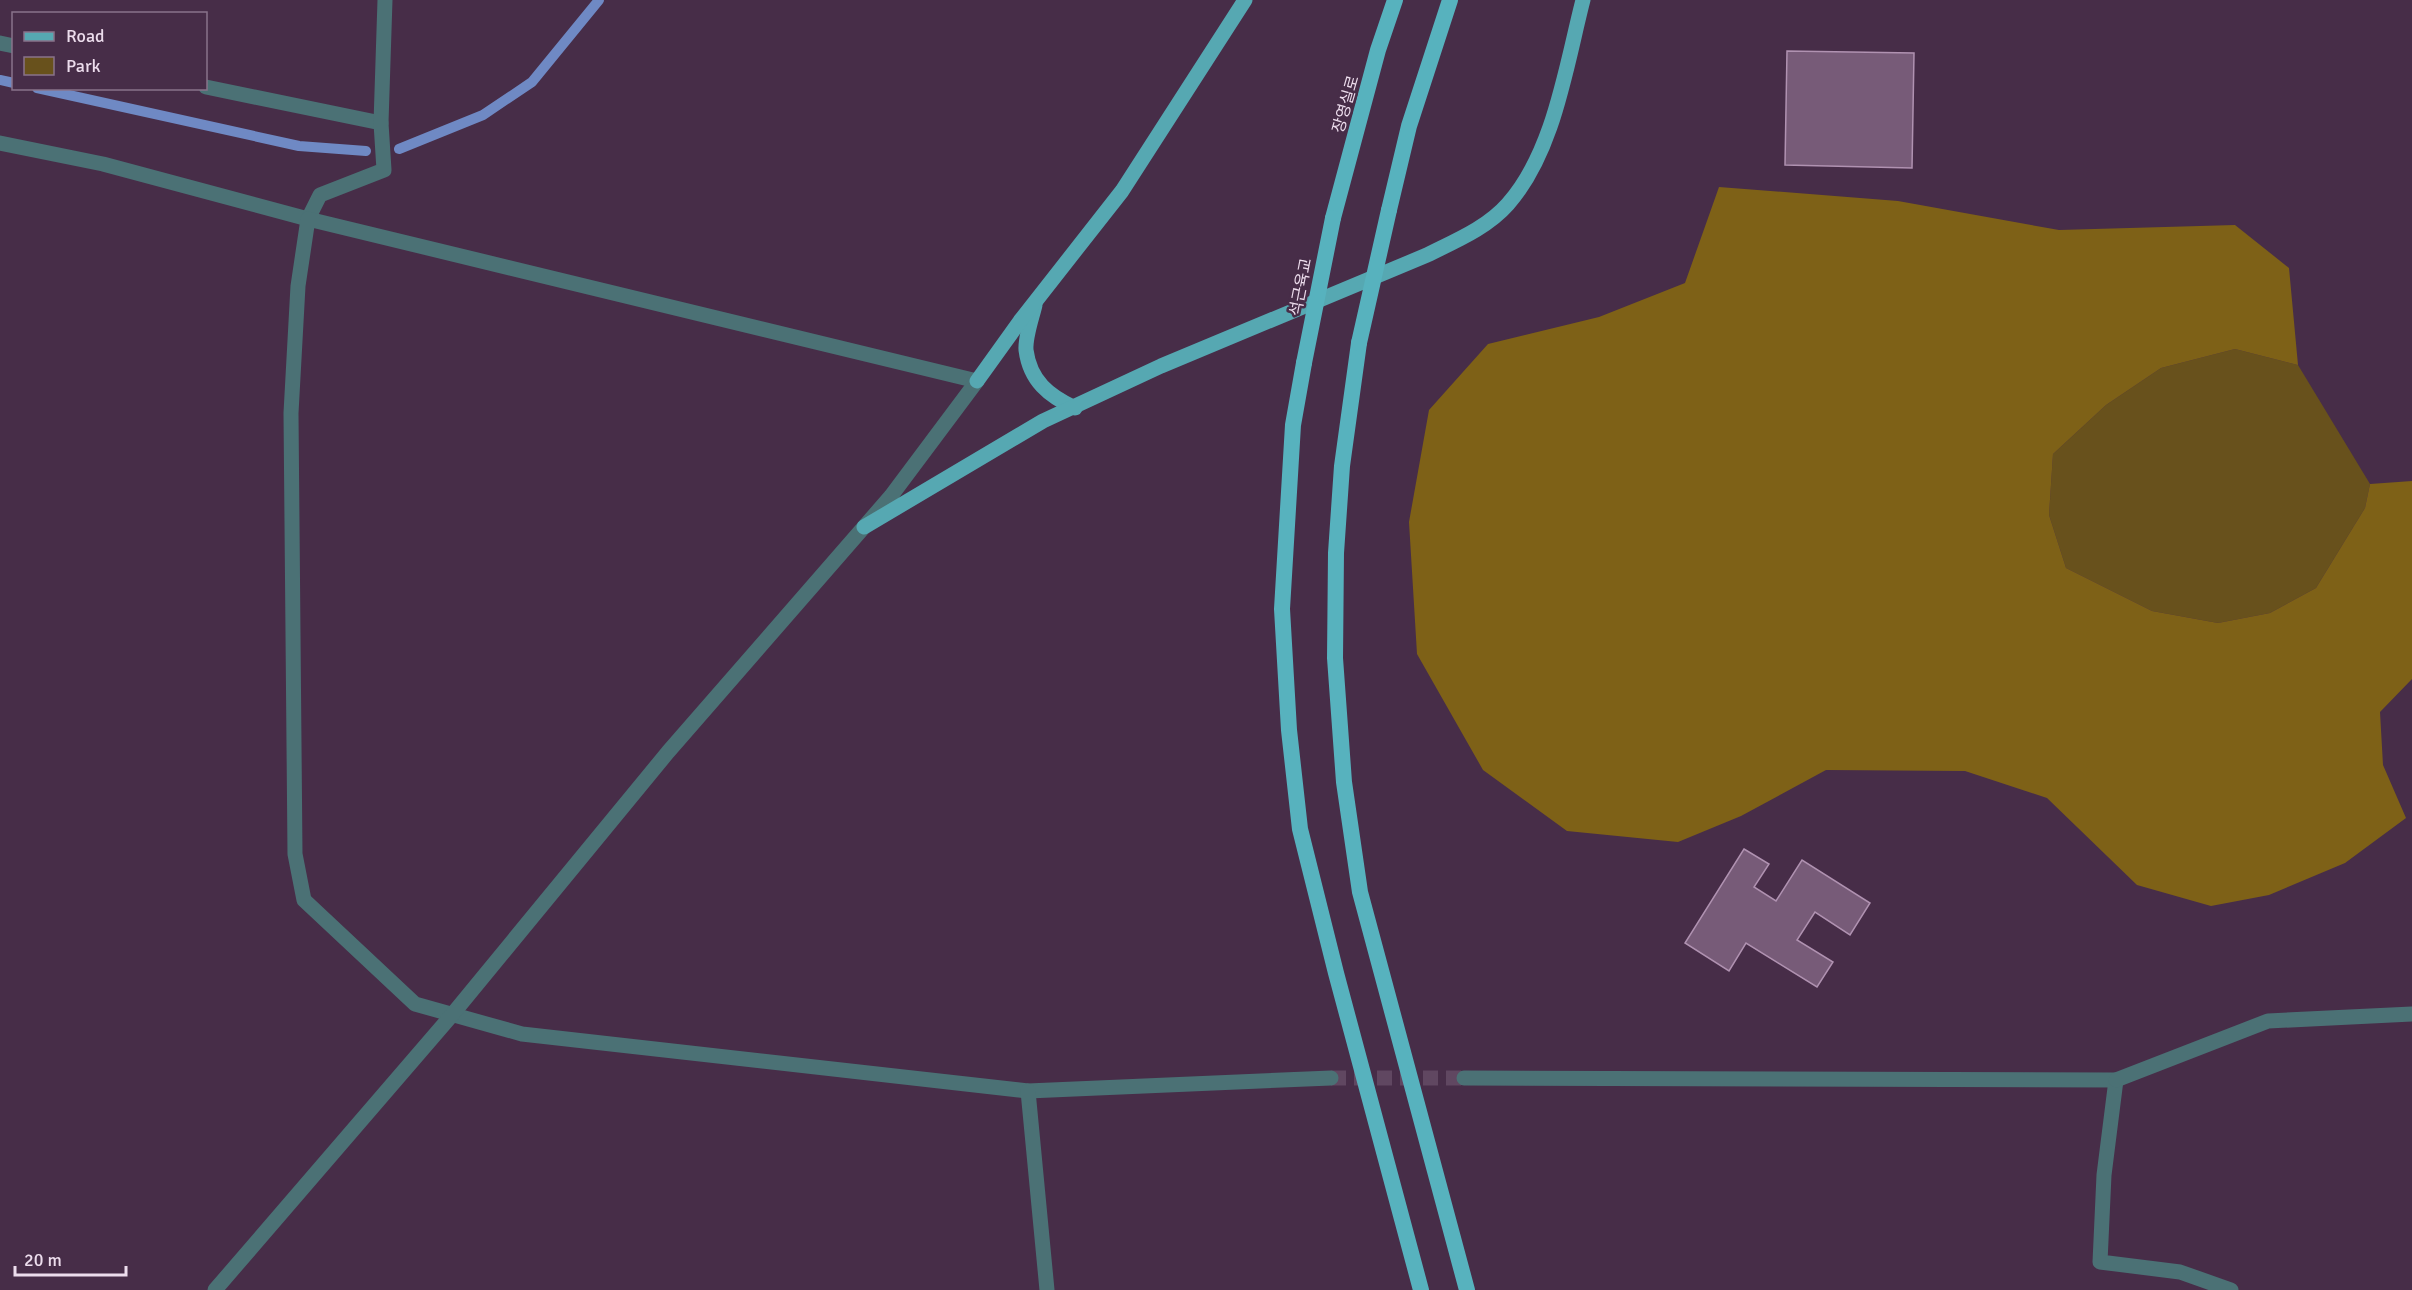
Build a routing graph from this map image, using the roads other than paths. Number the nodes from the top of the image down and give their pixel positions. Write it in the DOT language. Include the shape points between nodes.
graph roads {
  1 [pos="385,0"];
  2 [pos="1245,0"];
  3 [pos="1395,0"];
  4 [pos="1450,0"];
  5 [pos="1583,0"];
  6 [pos="207,87"];
  7 [pos="381,123"];
  8 [pos="0,143"];
  9 [pos="1333,218"];
  10 [pos="308,219"];
  11 [pos="1036,302"];
  12 [pos="977,381"];
  13 [pos="1075,408"];
  14 [pos="864,526"];
  15 [pos="2412,1014"];
  16 [pos="451,1016"];
  17 [pos="1331,1078"];
  18 [pos="1464,1078"];
  19 [pos="2116,1080"];
  20 [pos="1028,1091"];
  21 [pos="215,1290"];
  22 [pos="1047,1290"];
  23 [pos="1422,1290"];
  24 [pos="1467,1290"];
  25 [pos="2231,1290"];
  1 -- 7 [label="street"];
  2 -- 11 [label="main road" via="1122,191"];
  3 -- 9 [label="highway, 장영실로"];
  4 -- 24 [label="highway, bridge" via="1409,126 1359,342 1342,466 1335,658 1344,782 1360,892"];
  5 -- 13 [label="main road" via="1537,159 1507,204 1483,224 1427,255 1161,366"];
  6 -- 7 [label="street"];
  7 -- 10 [label="street" via="384,170 320,195"];
  8 -- 10 [label="street" via="103,164"];
  9 -- 23 [label="highway, 석근육교, bridge" via="1293,425 1282,609 1289,730 1300,829"];
  10 -- 12 [label="street"];
  10 -- 16 [label="street" via="298,286 291,412 295,854 304,900 415,1004"];
  11 -- 12 [label="main road"];
  11 -- 13 [label="main road" via="1026,349 1034,377 1052,397"];
  12 -- 14 [label="street"];
  13 -- 14 [label="main road" via="1043,421"];
  14 -- 16 [label="street" via="668,752"];
  15 -- 19 [label="street" via="2268,1021"];
  16 -- 20 [label="street" via="522,1034"];
  16 -- 21 [label="street"];
  17 -- 20 [label="street"];
  18 -- 19 [label="street"];
  19 -- 25 [label="street" via="2104,1175 2100,1263 2180,1272"];
  20 -- 22 [label="street"];
}
